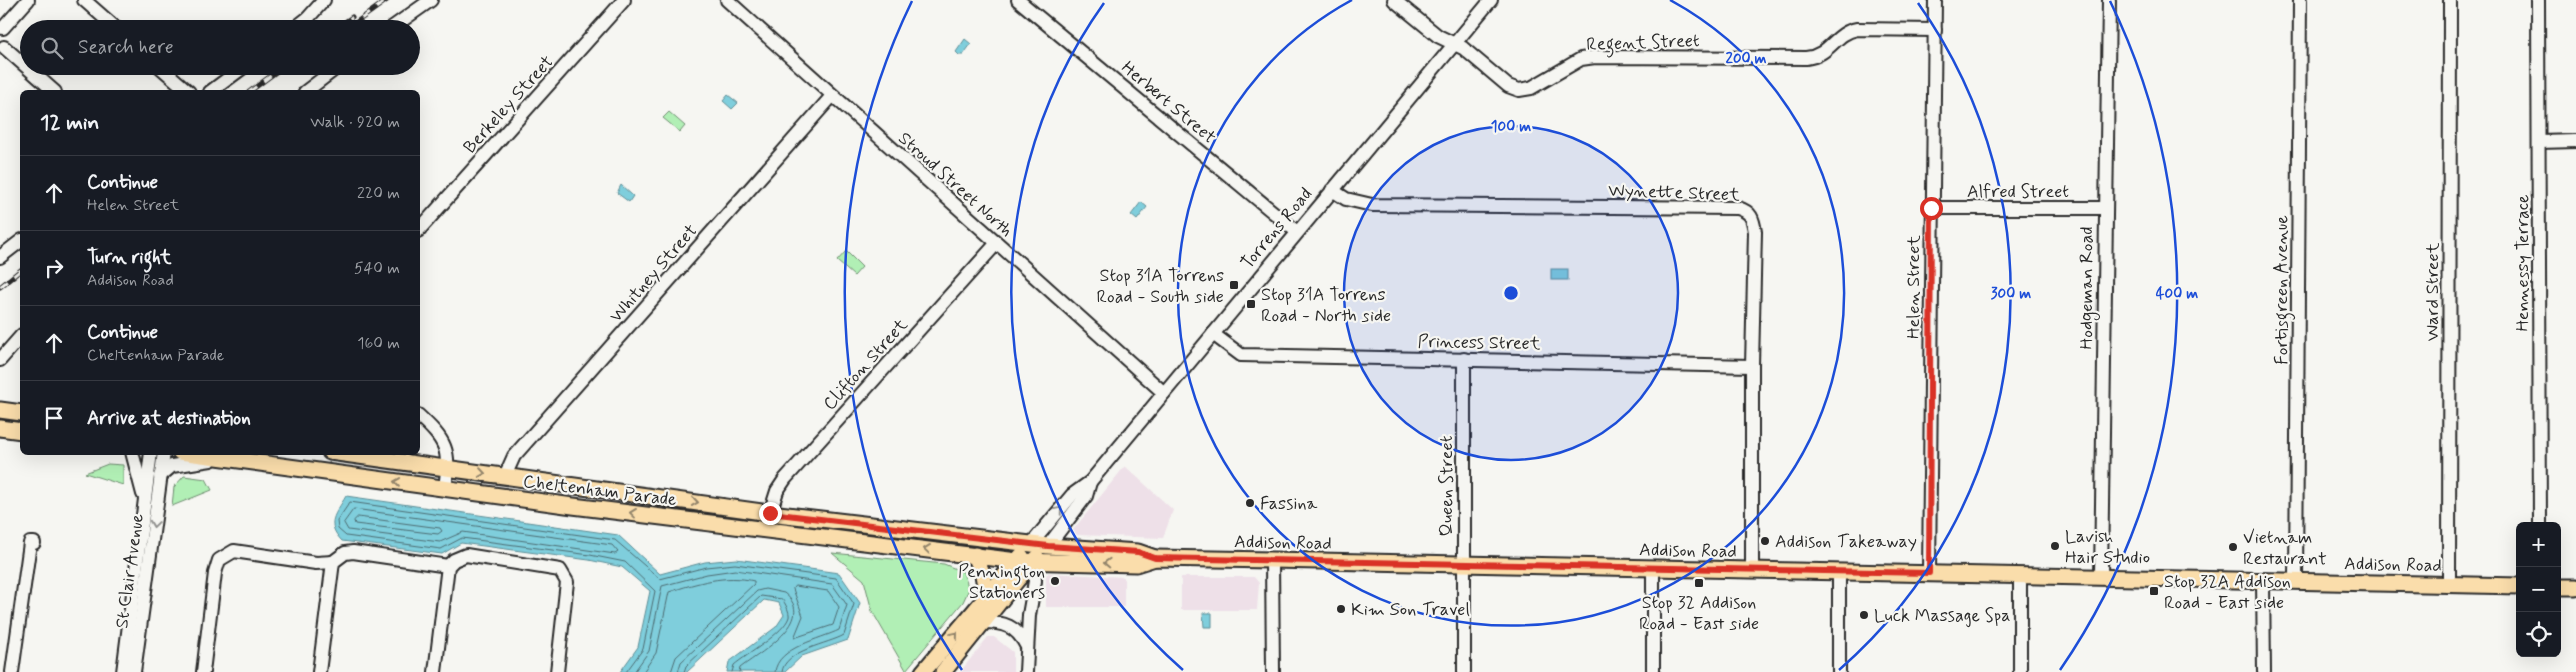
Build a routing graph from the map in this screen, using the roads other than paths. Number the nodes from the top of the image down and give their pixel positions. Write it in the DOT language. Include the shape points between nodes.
graph roads {
  1 [pos="28,0"];
  2 [pos="84,0"];
  3 [pos="431,0"];
  4 [pos="624,0"];
  5 [pos="727,0"];
  6 [pos="1018,0"];
  7 [pos="1394,0"];
  8 [pos="1491,0"];
  9 [pos="1935,0"];
  10 [pos="2109,0"];
  11 [pos="2300,0"];
  12 [pos="2450,0"];
  13 [pos="2538,0"];
  14 [pos="316,3"];
  15 [pos="107,20"];
  16 [pos="302,20"];
  17 [pos="403,20"];
  18 [pos="2,27"];
  19 [pos="1934,30"];
  20 [pos="1455,45"];
  21 [pos="2,48"];
  22 [pos="20,63"];
  23 [pos="35,75"];
  24 [pos="169,75"];
  25 [pos="233,75"];
  26 [pos="327,75"];
  27 [pos="53,90"];
  28 [pos="187,90"];
  29 [pos="213,90"];
  30 [pos="307,90"];
  31 [pos="832,96"];
  32 [pos="2576,141"];
  33 [pos="2539,142"];
  34 [pos="1332,190"];
  35 [pos="1931,208"];
  36 [pos="2105,208"];
  37 [pos="420,230"];
  38 [pos="1297,232"];
  39 [pos="20,242"];
  40 [pos="996,244"];
  41 [pos="0,257"];
  42 [pos="1212,334"];
  43 [pos="20,337"];
  44 [pos="0,360"];
  45 [pos="1464,360"];
  46 [pos="1752,366"];
  47 [pos="1164,393"];
  48 [pos="1,410"];
  49 [pos="20,413"];
  50 [pos="420,417"];
  51 [pos="0,428"];
  52 [pos="20,431"];
  53 [pos="133,455"];
  54 [pos="152,455"];
  55 [pos="164,455"];
  56 [pos="202,455"];
  57 [pos="351,455"];
  58 [pos="224,458"];
  59 [pos="448,469"];
  60 [pos="160,476"];
  61 [pos="505,476"];
  62 [pos="1090,482"];
  63 [pos="445,488"];
  64 [pos="146,503"];
  65 [pos="770,513"];
  66 [pos="2540,522"];
  67 [pos="34,543"];
  68 [pos="1032,543"];
  69 [pos="1048,546"];
  70 [pos="975,555"];
  71 [pos="1155,558"];
  72 [pos="1272,560"];
  73 [pos="1016,561"];
  74 [pos="333,562"];
  75 [pos="1034,562"];
  76 [pos="1464,564"];
  77 [pos="448,566"];
  78 [pos="1653,568"];
  79 [pos="1752,570"];
  80 [pos="1839,572"];
  81 [pos="1929,573"];
  82 [pos="2020,576"];
  83 [pos="2101,577"];
  84 [pos="2263,580"];
  85 [pos="2296,581"];
  86 [pos="2449,584"];
  87 [pos="2516,586"];
  88 [pos="2561,587"];
  89 [pos="2576,587"];
  90 [pos="987,596"];
  91 [pos="983,622"];
  92 [pos="1026,645"];
  93 [pos="12,672"];
  94 [pos="122,672"];
  95 [pos="134,672"];
  96 [pos="203,672"];
  97 [pos="319,672"];
  98 [pos="435,672"];
  99 [pos="557,672"];
  100 [pos="923,672"];
  101 [pos="943,672"];
  102 [pos="1026,672"];
  103 [pos="1273,672"];
  104 [pos="1464,672"];
  105 [pos="1652,672"];
  106 [pos="1840,672"];
  107 [pos="2020,672"];
  108 [pos="2264,672"];
  1 -- 18 [label="street"];
  2 -- 15 [label="street"];
  3 -- 17 [label="street"];
  4 -- 37 [label="street, Berkeley Street"];
  5 -- 31 [label="street, Stroud Street North"];
  6 -- 38 [label="street, Herbert Street"];
  7 -- 20 [label="street" via="1438,36"];
  8 -- 20 [label="street, Torrens Road"];
  9 -- 19 [label="street, Helen Street"];
  10 -- 36 [label="street, Hodgeman Road"];
  11 -- 85 [label="street, Fortisgreen Avenue"];
  12 -- 86 [label="street, Ward Street"];
  13 -- 33 [label="street, Hennessy Terrace"];
  14 -- 16 [label="street"];
  18 -- 21 [label="street" via="8,38"];
  19 -- 20 [label="street, Regent Street" via="1857,28 1847,31 1825,53 1806,58 1588,58 1563,68 1531,88 1519,90 1508,86 1463,48"];
  19 -- 35 [label="street, Helen Street"];
  20 -- 34 [label="street, Torrens Road"];
  21 -- 22 [label="street"];
  23 -- 27 [label="street"];
  24 -- 28 [label="street"];
  25 -- 29 [label="street"];
  26 -- 30 [label="street"];
  31 -- 40 [label="street, Stroud Street North"];
  31 -- 61 [label="street, Whitney Street" via="514,456"];
  32 -- 33 [label="street"];
  33 -- 66 [label="street, Hennessy Terrace"];
  34 -- 38 [label="street, Torrens Road"];
  34 -- 46 [label="street, Wynette Street" via="1346,199 1372,205 1738,208 1748,212 1754,219 1755,232"];
  35 -- 36 [label="street, Alfred Street"];
  35 -- 81 [label="street, Helen Street"];
  36 -- 83 [label="street, Hodgeman Road"];
  38 -- 42 [label="street, Torrens Road"];
  39 -- 41 [label="street"];
  40 -- 47 [label="street, Stroud Street North"];
  40 -- 65 [label="street, Clifton Street" via="786,479 777,491"];
  42 -- 45 [label="street, Princess Street" via="1241,355"];
  42 -- 47 [label="street, Torrens Road"];
  43 -- 44 [label="street"];
  45 -- 46 [label="street, Princess Street"];
  45 -- 76 [label="street, Queen Street"];
  46 -- 79 [label="street, Wynette Street"];
  47 -- 62 [label="street, Torrens Road"];
  48 -- 49 [label="main road"];
  50 -- 59 [label="street" via="442,439 447,451"];
  51 -- 52 [label="main road"];
  53 -- 64 [label="street, St Clair Avenue"];
  54 -- 64 [label="street, St Clair Avenue"];
  55 -- 60 [label="street, St Clair Avenue"];
  56 -- 58 [label="main road, Cheltenham Parade"];
  57 -- 59 [label="main road, Cheltenham Parade"];
  58 -- 60 [label="street" via="172,466"];
  63 -- 58 [label="main road, Cheltenham Parade, one-way"];
  59 -- 61 [label="main road, Cheltenham Parade, one-way"];
  59 -- 63 [label="street"];
  60 -- 95 [label="street, St Clair Avenue, one-way"];
  61 -- 65 [label="main road, Cheltenham Parade, one-way"];
  68 -- 62 [label="street, Torrens Road, one-way" via="1072,495"];
  62 -- 69 [label="street, Torrens Road" via="1086,496"];
  70 -- 63 [label="main road, Cheltenham Parade, one-way"];
  64 -- 94 [label="street, St Clair Avenue"];
  65 -- 68 [label="main road, Cheltenham Parade"];
  67 -- 93 [label="street" via="30,543"];
  68 -- 69 [label="main road, Addison Road"];
  68 -- 73 [label="main road, Torrens Road"];
  69 -- 71 [label="main road, Addison Road" via="1138,552"];
  69 -- 75 [label="main road, Torrens Road"];
  70 -- 73 [label="main road, Cheltenham Parade"];
  70 -- 90 [label="main road"];
  71 -- 72 [label="main road, Addison Road"];
  71 -- 75 [label="main road, Addison Road, one-way" via="1136,564"];
  72 -- 76 [label="main road, Addison Road"];
  72 -- 103 [label="street"];
  73 -- 75 [label="main road, Cheltenham Parade"];
  73 -- 90 [label="main road, Torrens Road"];
  74 -- 77 [label="street" via="344,553 353,552"];
  74 -- 96 [label="street" via="234,551 219,560"];
  74 -- 97 [label="street"];
  75 -- 91 [label="main road, Torrens Road"];
  75 -- 92 [label="street" via="1036,581"];
  76 -- 78 [label="main road, Addison Road"];
  76 -- 104 [label="street, Queen Street"];
  77 -- 98 [label="street"];
  77 -- 99 [label="street" via="466,555 560,570 567,582"];
  78 -- 79 [label="main road, Addison Road"];
  78 -- 105 [label="street"];
  79 -- 80 [label="main road, Addison Road"];
  80 -- 81 [label="main road, Addison Road"];
  80 -- 106 [label="street"];
  81 -- 82 [label="main road, Addison Road"];
  82 -- 83 [label="main road, Addison Road"];
  82 -- 107 [label="street"];
  83 -- 84 [label="main road, Addison Road"];
  84 -- 85 [label="main road, Addison Road"];
  84 -- 108 [label="street"];
  85 -- 86 [label="main road, Addison Road"];
  86 -- 87 [label="main road, Addison Road"];
  88 -- 89 [label="main road"];
  100 -- 90 [label="main road, Torrens Road, one-way"];
  91 -- 92 [label="street" via="1000,622 1013,627"];
  91 -- 101 [label="main road, Torrens Road"];
  92 -- 102 [label="street"];
}
